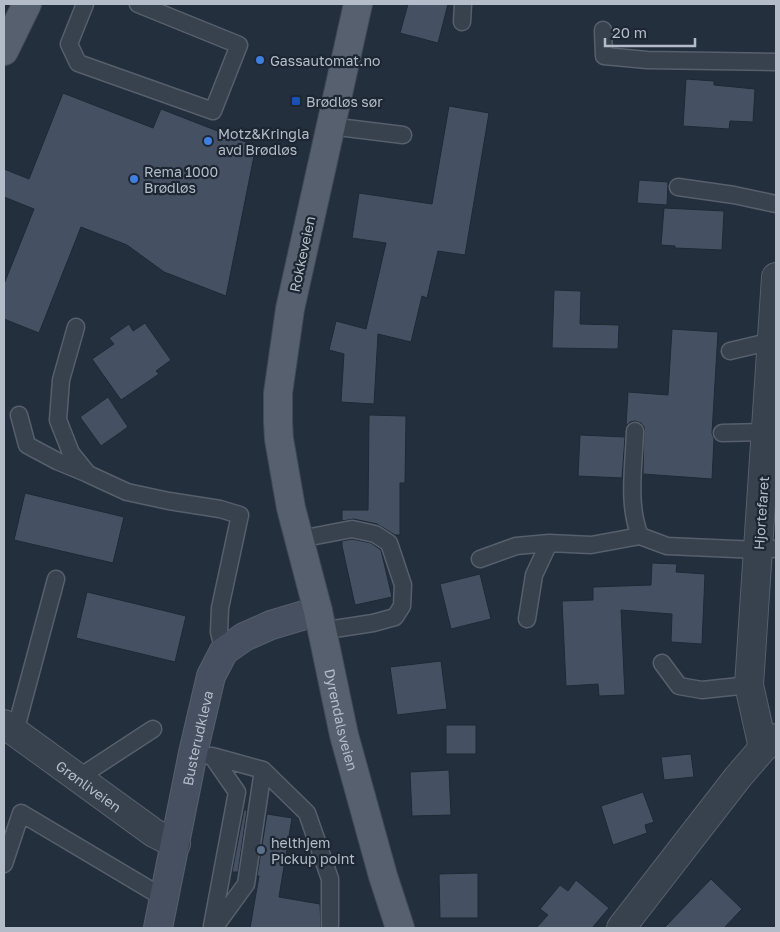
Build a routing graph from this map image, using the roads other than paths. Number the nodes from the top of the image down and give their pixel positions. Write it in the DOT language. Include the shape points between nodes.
graph roads {
  1 [pos="27,4"];
  2 [pos="85,4"];
  3 [pos="138,4"];
  4 [pos="358,4"];
  5 [pos="463,4"];
  6 [pos="462,22"];
  7 [pos="603,30"];
  8 [pos="4,51"];
  9 [pos="776,62"];
  10 [pos="330,126"];
  11 [pos="403,136"];
  12 [pos="678,187"];
  13 [pos="776,204"];
  14 [pos="776,277"];
  15 [pos="776,286"];
  16 [pos="76,327"];
  17 [pos="772,341"];
  18 [pos="730,351"];
  19 [pos="19,415"];
  20 [pos="770,421"];
  21 [pos="635,431"];
  22 [pos="722,433"];
  23 [pos="88,474"];
  24 [pos="292,508"];
  25 [pos="640,536"];
  26 [pos="300,540"];
  27 [pos="548,543"];
  28 [pos="764,549"];
  29 [pos="480,560"];
  30 [pos="56,579"];
  31 [pos="527,619"];
  32 [pos="320,621"];
  33 [pos="224,651"];
  34 [pos="662,663"];
  35 [pos="750,685"];
  36 [pos="9,728"];
  37 [pos="153,729"];
  38 [pos="769,743"];
  39 [pos="202,755"];
  40 [pos="263,770"];
  41 [pos="78,778"];
  42 [pos="176,844"];
  43 [pos="4,864"];
  44 [pos="164,898"];
  45 [pos="330,926"];
  46 [pos="158,928"];
  47 [pos="213,928"];
  48 [pos="400,928"];
  49 [pos="621,928"];
  1 -- 8 [label="main road"];
  2 -- 3 [label="lane" via="69,44 78,63 213,110 239,45"];
  4 -- 10 [label="main road, Rokkeveien"];
  5 -- 6 [label="lane"];
  7 -- 9 [label="lane" via="604,56"];
  10 -- 11 [label="lane"];
  10 -- 24 [label="main road, Rokkeveien" via="290,309 278,393 279,439"];
  12 -- 13 [label="lane"];
  14 -- 15 [label="street, Hjortefaret"];
  15 -- 17 [label="street, Hjortefaret"];
  16 -- 23 [label="lane" via="61,380 58,420 71,453"];
  17 -- 18 [label="lane"];
  17 -- 20 [label="street, Hjortefaret"];
  19 -- 23 [label="lane" via="27,445"];
  20 -- 22 [label="lane"];
  20 -- 28 [label="street, Hjortefaret"];
  21 -- 25 [label="lane" via="632,490 634,522"];
  23 -- 33 [label="lane" via="128,492 220,508 240,515 220,608 218,632"];
  24 -- 26 [label="main road, Dyrendalsveien"];
  25 -- 27 [label="lane" via="591,545"];
  25 -- 28 [label="lane" via="667,546"];
  26 -- 32 [label="main road, Dyrendalsveien"];
  26 -- 32 [label="lane" via="352,530 375,534 390,544 403,585 402,606 395,617 373,623"];
  27 -- 29 [label="lane" via="516,546"];
  27 -- 31 [label="lane" via="534,575"];
  28 -- 35 [label="street, Hjortefaret"];
  30 -- 36 [label="lane"];
  32 -- 33 [label="street, Busterudkleva" via="271,625 244,637"];
  32 -- 48 [label="main road, Dyrendalsveien" via="352,768"];
  33 -- 39 [label="street, Busterudkleva" via="211,676"];
  34 -- 35 [label="lane" via="679,686 702,690"];
  35 -- 38 [label="street, Hjortefaret"];
  36 -- 41 [label="street, Grønliveien"];
  37 -- 41 [label="lane"];
  38 -- 49 [label="street, Hjortefaret" via="738,777"];
  39 -- 40 [label="lane"];
  39 -- 42 [label="street, Busterudkleva"];
  39 -- 47 [label="lane" via="237,792"];
  40 -- 45 [label="lane" via="307,813 330,878"];
  40 -- 47 [label="lane" via="246,884"];
  41 -- 42 [label="street, Grønliveien" via="154,833"];
  42 -- 44 [label="street, Busterudkleva"];
  43 -- 44 [label="lane" via="22,813"];
  44 -- 46 [label="street, Busterudkleva"];
}
